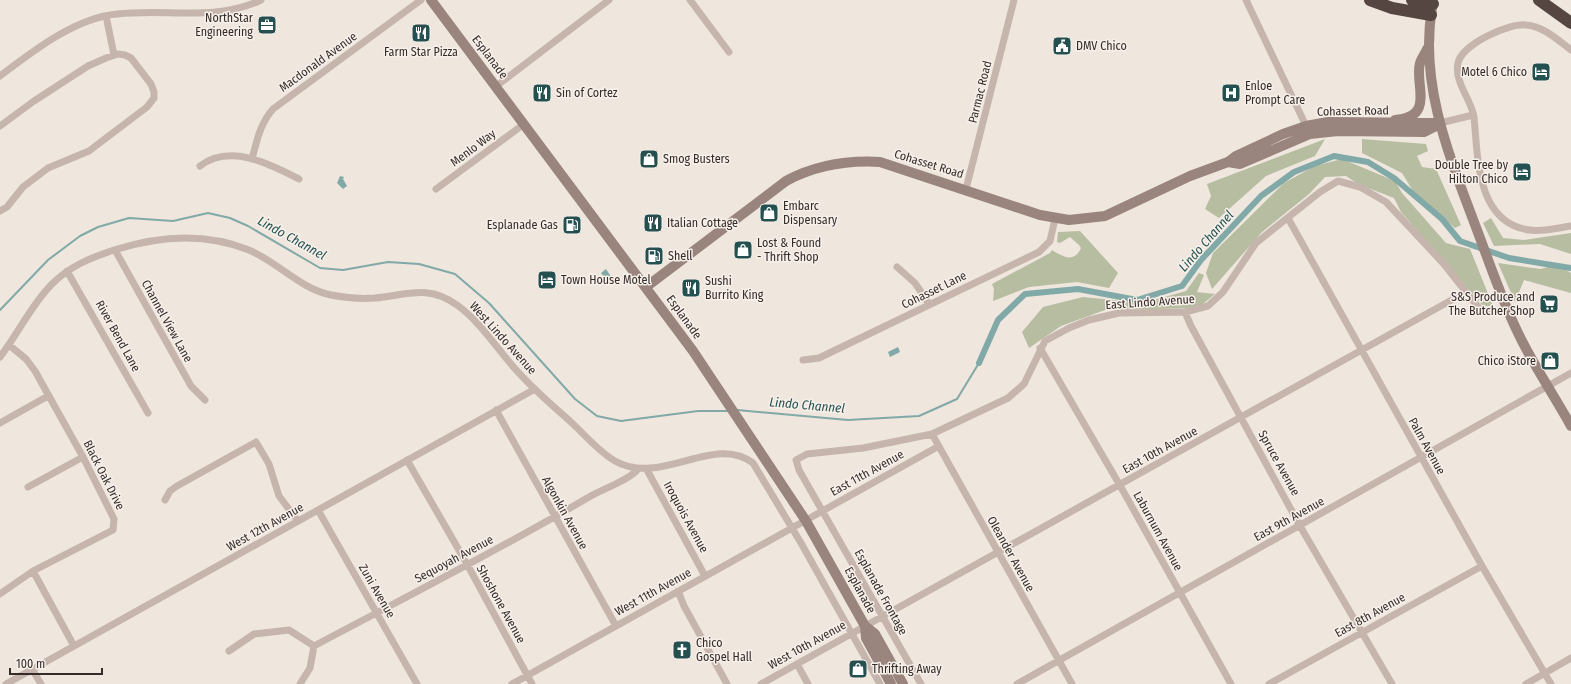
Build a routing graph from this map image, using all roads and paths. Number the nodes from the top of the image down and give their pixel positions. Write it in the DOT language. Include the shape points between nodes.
graph roads {
  1 [pos="261,0"];
  2 [pos="421,0"];
  3 [pos="431,0"];
  4 [pos="690,0"];
  5 [pos="1014,0"];
  6 [pos="1246,0"];
  7 [pos="1370,0"];
  8 [pos="1412,0"];
  9 [pos="1539,0"];
  10 [pos="605,1"];
  11 [pos="1433,6"];
  12 [pos="106,16"];
  13 [pos="1571,23"];
  14 [pos="1428,48"];
  15 [pos="1571,50"];
  16 [pos="729,52"];
  17 [pos="114,55"];
  18 [pos="0,76"];
  19 [pos="496,87"];
  20 [pos="1473,115"];
  21 [pos="1373,123"];
  22 [pos="1440,123"];
  23 [pos="524,124"];
  24 [pos="0,126"];
  25 [pos="1308,130"];
  26 [pos="252,159"];
  27 [pos="200,166"];
  28 [pos="299,179"];
  29 [pos="436,189"];
  30 [pos="966,189"];
  31 [pos="0,211"];
  32 [pos="1288,218"];
  33 [pos="1055,219"];
  34 [pos="1571,226"];
  35 [pos="115,250"];
  36 [pos="897,267"];
  37 [pos="67,271"];
  38 [pos="646,287"];
  39 [pos="1466,292"];
  40 [pos="929,304"];
  41 [pos="1506,309"];
  42 [pos="1185,312"];
  43 [pos="9,345"];
  44 [pos="1040,348"];
  45 [pos="1361,350"];
  46 [pos="0,357"];
  47 [pos="803,360"];
  48 [pos="1571,373"];
  49 [pos="1549,386"];
  50 [pos="535,389"];
  51 [pos="48,396"];
  52 [pos="205,400"];
  53 [pos="496,410"];
  54 [pos="148,413"];
  55 [pos="1241,417"];
  56 [pos="0,423"];
  57 [pos="1571,426"];
  58 [pos="932,434"];
  59 [pos="938,446"];
  60 [pos="807,454"];
  61 [pos="83,457"];
  62 [pos="1421,458"];
  63 [pos="407,460"];
  64 [pos="638,469"];
  65 [pos="647,470"];
  66 [pos="1120,485"];
  67 [pos="28,488"];
  68 [pos="166,500"];
  69 [pos="318,510"];
  70 [pos="822,510"];
  71 [pos="555,517"];
  72 [pos="298,521"];
  73 [pos="806,521"];
  74 [pos="1300,526"];
  75 [pos="792,528"];
  76 [pos="998,552"];
  77 [pos="467,564"];
  78 [pos="1482,566"];
  79 [pos="33,571"];
  80 [pos="705,576"];
  81 [pos="678,591"];
  82 [pos="1180,593"];
  83 [pos="0,594"];
  84 [pos="377,612"];
  85 [pos="882,616"];
  86 [pos="616,626"];
  87 [pos="865,626"];
  88 [pos="851,633"];
  89 [pos="1361,633"];
  90 [pos="74,646"];
  91 [pos="314,646"];
  92 [pos="229,651"];
  93 [pos="1571,658"];
  94 [pos="1059,660"];
  95 [pos="797,664"];
  96 [pos="32,669"];
  97 [pos="1545,674"];
  98 [pos="527,675"];
  99 [pos="6,684"];
  100 [pos="41,684"];
  101 [pos="300,684"];
  102 [pos="417,684"];
  103 [pos="512,684"];
  104 [pos="532,684"];
  105 [pos="727,684"];
  106 [pos="761,684"];
  107 [pos="808,684"];
  108 [pos="880,684"];
  109 [pos="891,684"];
  110 [pos="903,684"];
  111 [pos="920,684"];
  112 [pos="1017,684"];
  113 [pos="1072,684"];
  114 [pos="1231,684"];
  115 [pos="1269,684"];
  116 [pos="1392,684"];
  117 [pos="1526,684"];
  118 [pos="1551,684"];
  1 -- 12 [label="street" via="222,12 125,13"];
  2 -- 26 [label="street, Macdonald Avenue" via="273,109 259,131"];
  3 -- 19 [label="main road, Esplanade"];
  4 -- 16 [label="street"];
  5 -- 30 [label="street, Parmac Road"];
  6 -- 25 [label="street"];
  7 -- 11 [label="highway" via="1392,8"];
  8 -- 11 [label="highway"];
  9 -- 13 [label="highway"];
  10 -- 19 [label="street"];
  11 -- 14 [label="main road"];
  12 -- 17 [label="street"];
  12 -- 18 [label="street" via="86,21 64,33"];
  14 -- 21 [label="main road" via="1420,64 1421,99 1415,112 1404,119"];
  14 -- 22 [label="main road" via="1432,89"];
  15 -- 20 [label="street" via="1550,34 1527,25 1505,28 1471,45 1458,61 1457,73"];
  17 -- 24 [label="street" via="84,68 34,100"];
  17 -- 31 [label="street" via="125,55 133,61 153,88 152,101 89,151 48,168 23,187 7,207"];
  19 -- 23 [label="main road, Esplanade"];
  20 -- 22 [label="street"];
  20 -- 34 [label="street" via="1479,171 1490,202 1500,215 1514,226 1530,231"];
  21 -- 22 [label="main road, Cohasset Road"];
  21 -- 25 [label="main road, Cohasset Road" via="1328,122"];
  22 -- 25 [label="main road, Cohasset Road" via="1424,132"];
  22 -- 41 [label="main road"];
  23 -- 29 [label="street, Menlo Way"];
  23 -- 38 [label="main road, Esplanade"];
  25 -- 33 [label="main road, Cohasset Road" via="1283,134 1228,162 1190,176 1105,216 1081,220"];
  26 -- 27 [label="street" via="219,157"];
  26 -- 28 [label="street" via="276,167"];
  30 -- 33 [label="main road, Cohasset Road"];
  30 -- 38 [label="main road, Cohasset Road" via="880,162 847,162 820,166 786,181"];
  32 -- 39 [label="street, East Lindo Avenue" via="1334,182 1344,181 1360,187 1389,205"];
  32 -- 42 [label="street, East Lindo Avenue" via="1256,243 1214,302 1202,309"];
  32 -- 45 [label="street, Palm Avenue"];
  33 -- 40 [label="street, Cohasset Lane" via="1050,241 1039,252"];
  35 -- 37 [label="street, West Lindo Avenue" via="87,260"];
  35 -- 50 [label="street, West Lindo Avenue" via="164,238 197,238 232,244 257,254 304,285 330,295 365,299 414,292 436,294 451,301 468,314"];
  35 -- 52 [label="street, Channel View Lane" via="191,386"];
  36 -- 40 [label="street" via="916,283"];
  37 -- 43 [label="street, West Lindo Avenue" via="45,292"];
  37 -- 54 [label="street, River Bend Lane"];
  38 -- 73 [label="main road, Esplanade" via="758,446"];
  39 -- 41 [label="street, East Lindo Avenue" via="1478,307 1487,312"];
  39 -- 45 [label="street, East 10th Avenue"];
  40 -- 47 [label="street, Cohasset Lane" via="819,358"];
  41 -- 49 [label="main road"];
  42 -- 44 [label="street, East Lindo Avenue" via="1107,315 1069,328 1045,341"];
  42 -- 55 [label="street, Spruce Avenue"];
  43 -- 46 [label="street, West Lindo Avenue"];
  43 -- 51 [label="street, Black Oak Drive" via="32,367"];
  44 -- 58 [label="street, East Lindo Avenue" via="1024,384 1008,398"];
  44 -- 66 [label="street, Laburnum Avenue"];
  45 -- 55 [label="street, East 10th Avenue"];
  45 -- 62 [label="street, Palm Avenue"];
  48 -- 49 [label="street, East 9th Avenue"];
  49 -- 57 [label="main road"];
  49 -- 62 [label="street, East 9th Avenue"];
  50 -- 53 [label="street, West 12th Avenue"];
  50 -- 64 [label="street, West Lindo Avenue" via="604,453 621,464"];
  51 -- 56 [label="street"];
  51 -- 61 [label="street, Black Oak Drive"];
  53 -- 63 [label="street, West 12th Avenue"];
  53 -- 71 [label="street, Algonkin Avenue"];
  55 -- 66 [label="street, East 10th Avenue"];
  55 -- 74 [label="street, Spruce Avenue"];
  58 -- 59 [label="street, Oleander Avenue"];
  58 -- 60 [label="street, East Lindo Avenue" via="863,448"];
  59 -- 70 [label="street, East 11th Avenue"];
  59 -- 76 [label="street, Oleander Avenue"];
  60 -- 70 [label="street, Esplanade Frontage" via="796,460"];
  61 -- 67 [label="street"];
  61 -- 79 [label="street, Black Oak Drive" via="114,519 113,530"];
  62 -- 74 [label="street, East 9th Avenue"];
  62 -- 78 [label="street, Palm Avenue"];
  63 -- 69 [label="street, West 12th Avenue"];
  63 -- 77 [label="street, Shoshone Avenue"];
  64 -- 65 [label="street, West Lindo Avenue"];
  64 -- 71 [label="street, Sequoyah Avenue" via="634,475 605,488"];
  65 -- 75 [label="street, West Lindo Avenue" via="712,455 730,454 744,458 753,463 760,472"];
  65 -- 80 [label="street, Iroquois Avenue"];
  66 -- 76 [label="street, East 10th Avenue"];
  66 -- 82 [label="street, Laburnum Avenue"];
  68 -- 72 [label="street" via="177,486 256,442 269,464 280,498"];
  69 -- 72 [label="street, West 12th Avenue"];
  69 -- 84 [label="street, Zuni Avenue"];
  70 -- 73 [label="street, East 11th Avenue"];
  70 -- 85 [label="street, Esplanade Frontage"];
  71 -- 77 [label="street, Sequoyah Avenue"];
  71 -- 86 [label="street, Algonkin Avenue"];
  72 -- 90 [label="street, West 12th Avenue"];
  73 -- 75 [label="street, West 11th Avenue"];
  73 -- 87 [label="main road, Esplanade"];
  74 -- 82 [label="street, East 9th Avenue"];
  74 -- 89 [label="street, Spruce Avenue"];
  75 -- 80 [label="street, West 11th Avenue"];
  75 -- 88 [label="street"];
  76 -- 85 [label="street, East 10th Avenue"];
  76 -- 94 [label="street, Oleander Avenue"];
  77 -- 84 [label="street, Sequoyah Avenue"];
  77 -- 98 [label="street, Shoshone Avenue"];
  78 -- 89 [label="street, East 8th Avenue"];
  78 -- 97 [label="street, Palm Avenue"];
  79 -- 83 [label="street, Black Oak Drive"];
  79 -- 90 [label="street"];
  80 -- 81 [label="street, West 11th Avenue"];
  81 -- 86 [label="street, West 11th Avenue"];
  81 -- 105 [label="street"];
  82 -- 94 [label="street, East 9th Avenue"];
  82 -- 114 [label="street, Laburnum Avenue"];
  84 -- 91 [label="street, Sequoyah Avenue"];
  84 -- 102 [label="street, Zuni Avenue"];
  85 -- 87 [label="street, East 10th Avenue"];
  85 -- 111 [label="street, Esplanade Frontage"];
  86 -- 98 [label="street, West 11th Avenue"];
  87 -- 88 [label="street, West 10th Avenue"];
  87 -- 109 [label="main road, Esplanade" via="866,638"];
  87 -- 110 [label="main road, Esplanade" via="875,634"];
  88 -- 95 [label="street, West 10th Avenue"];
  88 -- 108 [label="street"];
  89 -- 115 [label="street, East 8th Avenue"];
  89 -- 116 [label="street, Spruce Avenue"];
  90 -- 96 [label="street, West 12th Avenue"];
  91 -- 92 [label="street" via="289,630 254,634"];
  91 -- 101 [label="street" via="310,668"];
  93 -- 97 [label="street"];
  94 -- 112 [label="street, East 9th Avenue"];
  94 -- 113 [label="street, Oleander Avenue"];
  95 -- 106 [label="street, West 10th Avenue"];
  95 -- 107 [label="street"];
  96 -- 99 [label="street, West 12th Avenue"];
  96 -- 100 [label="street"];
  97 -- 117 [label="street"];
  97 -- 118 [label="street, Palm Avenue"];
  98 -- 103 [label="street, West 11th Avenue"];
  98 -- 104 [label="street, Shoshone Avenue"];
}
